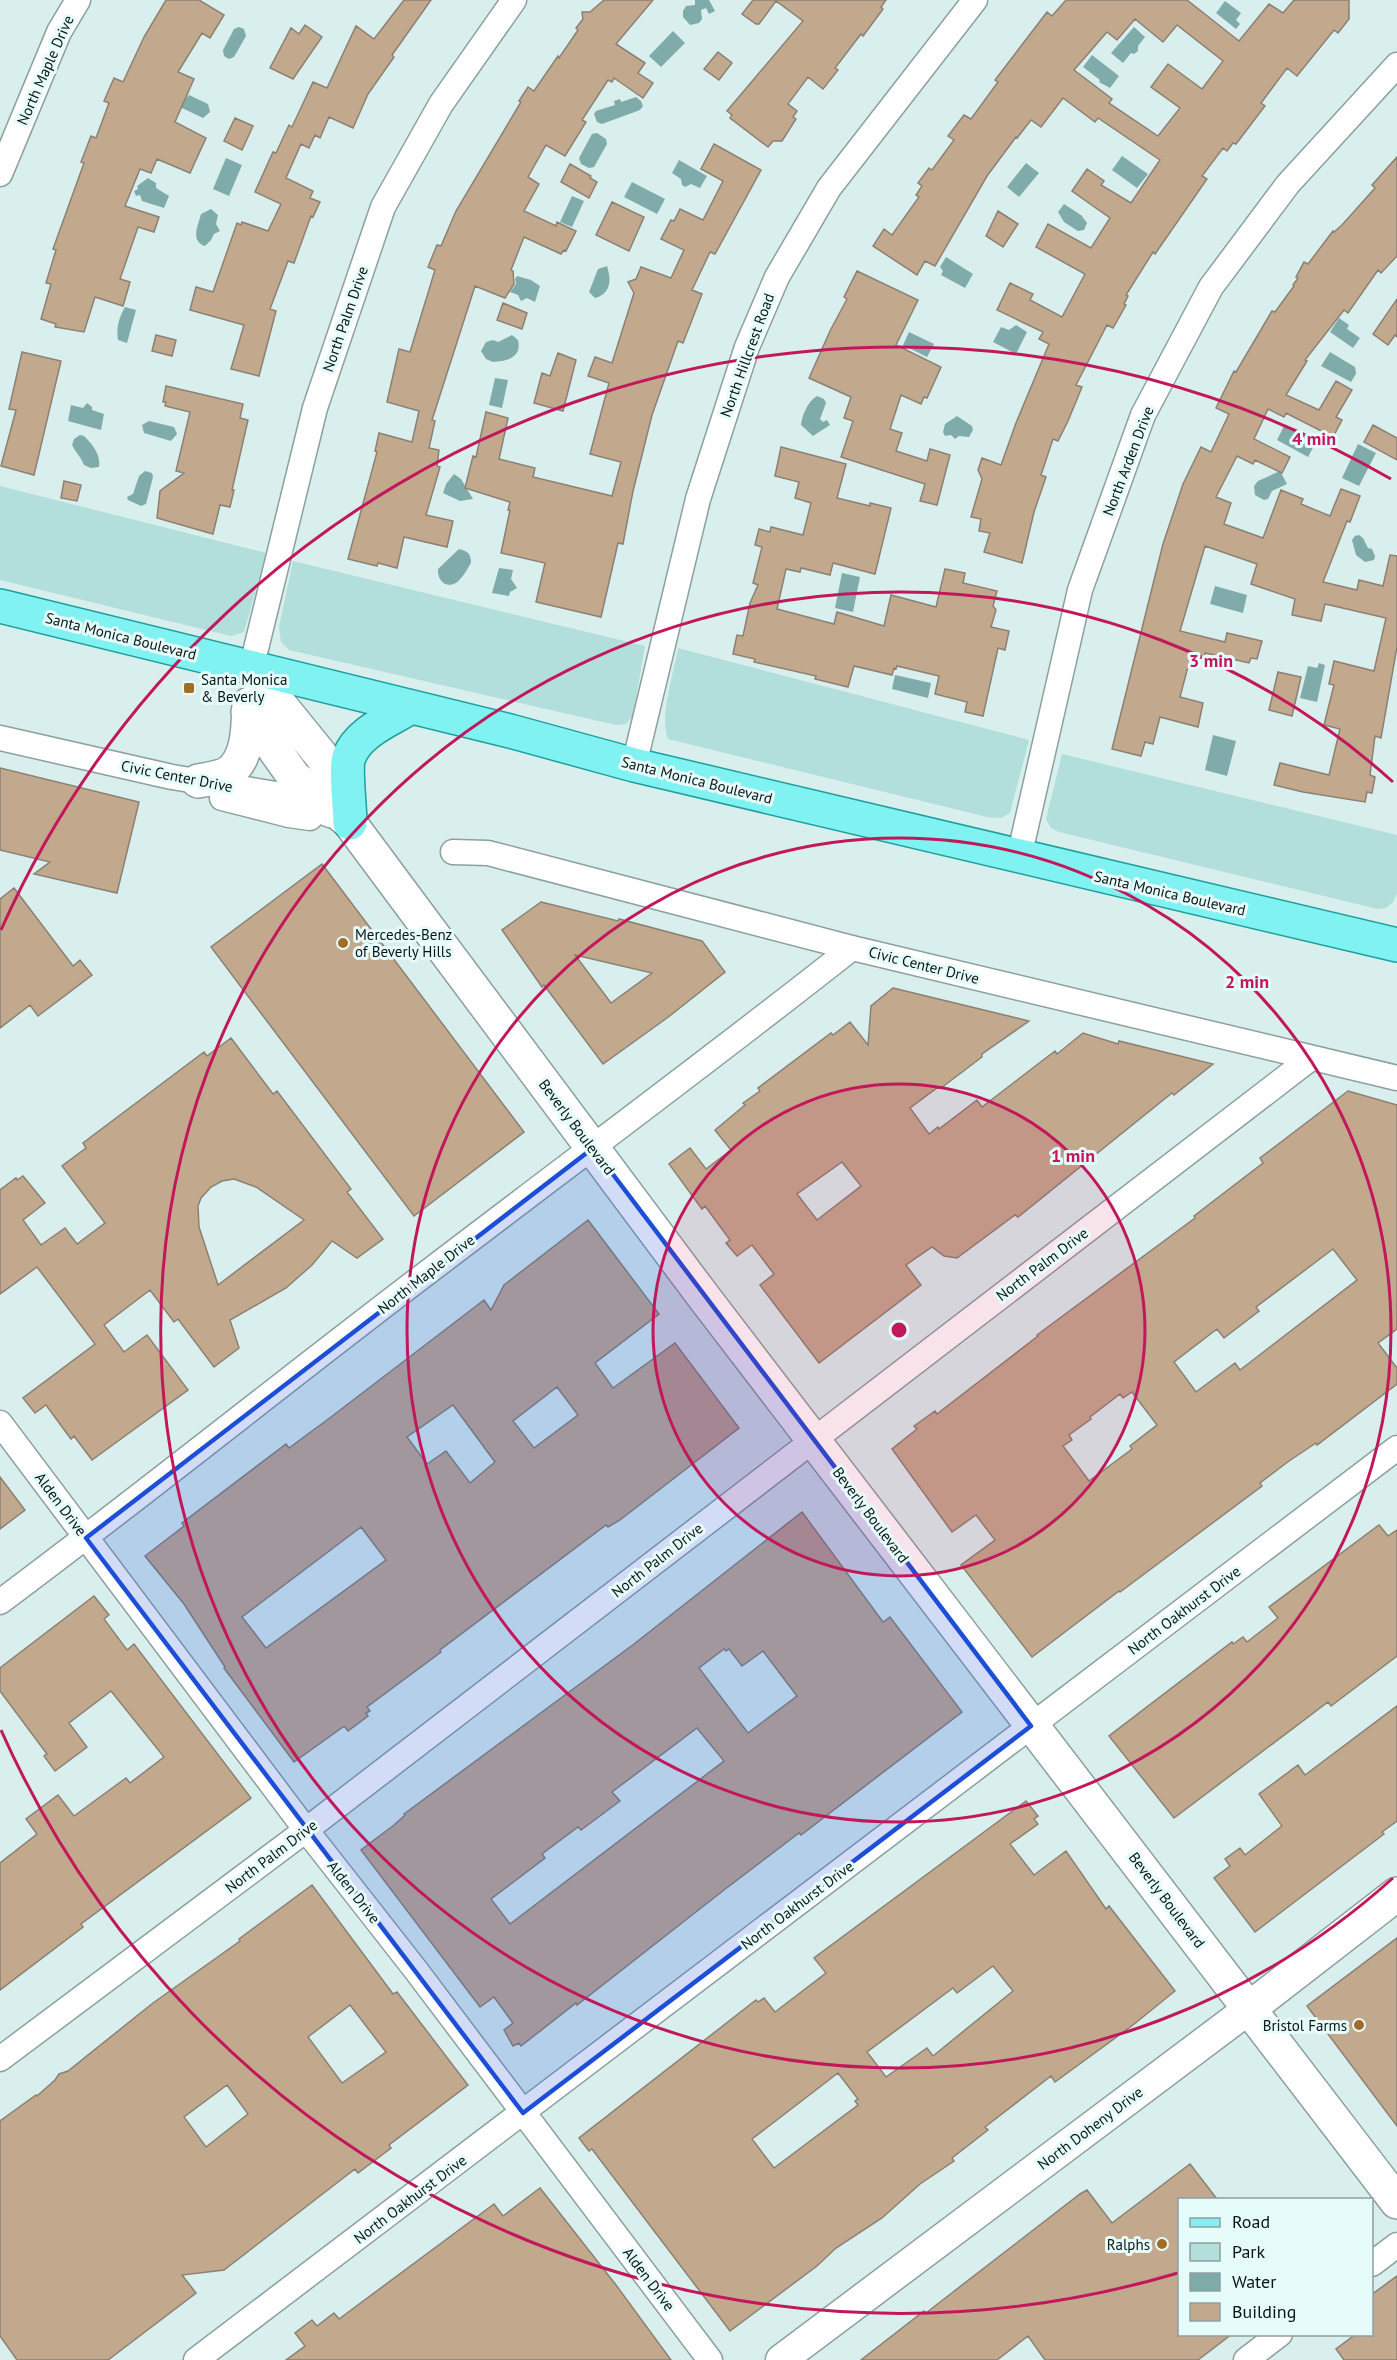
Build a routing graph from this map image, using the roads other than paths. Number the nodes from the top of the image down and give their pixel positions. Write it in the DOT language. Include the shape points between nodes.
graph roads {
  1 [pos="78,0"];
  2 [pos="514,0"];
  3 [pos="975,0"];
  4 [pos="1397,65"];
  5 [pos="0,174"];
  6 [pos="0,606"];
  7 [pos="251,669"];
  8 [pos="411,707"];
  9 [pos="248,712"];
  10 [pos="0,738"];
  11 [pos="634,765"];
  12 [pos="198,781"];
  13 [pos="351,823"];
  14 [pos="453,852"];
  15 [pos="1019,857"];
  16 [pos="1397,945"];
  17 [pos="852,948"];
  18 [pos="1311,1059"];
  19 [pos="1397,1078"];
  20 [pos="593,1148"];
  21 [pos="0,1423"];
  22 [pos="814,1439"];
  23 [pos="1397,1448"];
  24 [pos="86,1538"];
  25 [pos="0,1602"];
  26 [pos="1031,1726"];
  27 [pos="306,1830"];
  28 [pos="1397,1894"];
  29 [pos="1250,2008"];
  30 [pos="0,2059"];
  31 [pos="523,2113"];
  32 [pos="1397,2202"];
  33 [pos="1397,2245"];
  34 [pos="1373,2263"];
  35 [pos="1277,2336"];
  36 [pos="196,2360"];
  37 [pos="710,2360"];
  38 [pos="781,2360"];
  39 [pos="1246,2360"];
  1 -- 5 [label="street, North Maple Drive" via="59,32"];
  2 -- 7 [label="street, North Palm Drive" via="441,104 383,207 315,408"];
  3 -- 11 [label="street, North Hillcrest Road" via="829,188 777,277 747,347 698,499"];
  4 -- 15 [label="street, North Arden Drive" via="1288,184 1211,287 1143,415 1080,590"];
  6 -- 7 [label="main road, Santa Monica Boulevard"];
  7 -- 8 [label="main road, Santa Monica Boulevard"];
  7 -- 9 [label="main road"];
  7 -- 13 [label="main road, Beverly Boulevard" via="324,759"];
  8 -- 11 [label="main road, Santa Monica Boulevard"];
  8 -- 13 [label="main road" via="367,734 348,758"];
  9 -- 12 [label="main road" via="248,738 234,769"];
  9 -- 13 [label="main road, Beverly Boulevard" via="294,777"];
  10 -- 12 [label="street, Civic Center Drive"];
  11 -- 15 [label="main road, Santa Monica Boulevard"];
  12 -- 13 [label="street" via="213,795 239,804 289,816"];
  13 -- 20 [label="main road, Beverly Boulevard"];
  14 -- 17 [label="street, Civic Center Drive" via="488,853"];
  15 -- 16 [label="main road, Santa Monica Boulevard"];
  17 -- 18 [label="street, Civic Center Drive"];
  17 -- 20 [label="street, North Maple Drive"];
  18 -- 19 [label="street, Civic Center Drive"];
  18 -- 22 [label="street, North Palm Drive"];
  20 -- 22 [label="main road, Beverly Boulevard"];
  20 -- 24 [label="street, North Maple Drive"];
  21 -- 24 [label="street, Alden Drive"];
  22 -- 26 [label="main road, Beverly Boulevard"];
  22 -- 27 [label="street, North Palm Drive"];
  23 -- 26 [label="street, North Oakhurst Drive"];
  24 -- 25 [label="street, North Maple Drive"];
  24 -- 27 [label="street, Alden Drive"];
  26 -- 29 [label="main road, Beverly Boulevard"];
  26 -- 31 [label="street, North Oakhurst Drive"];
  27 -- 30 [label="street, North Palm Drive"];
  27 -- 31 [label="street, Alden Drive"];
  28 -- 29 [label="main road, North Doheny Drive"];
  29 -- 32 [label="main road, Beverly Boulevard"];
  29 -- 38 [label="street, North Doheny Drive"];
  31 -- 36 [label="street, North Oakhurst Drive"];
  31 -- 37 [label="street, Alden Drive"];
  33 -- 34 [label="street"];
  35 -- 39 [label="street"];
}
